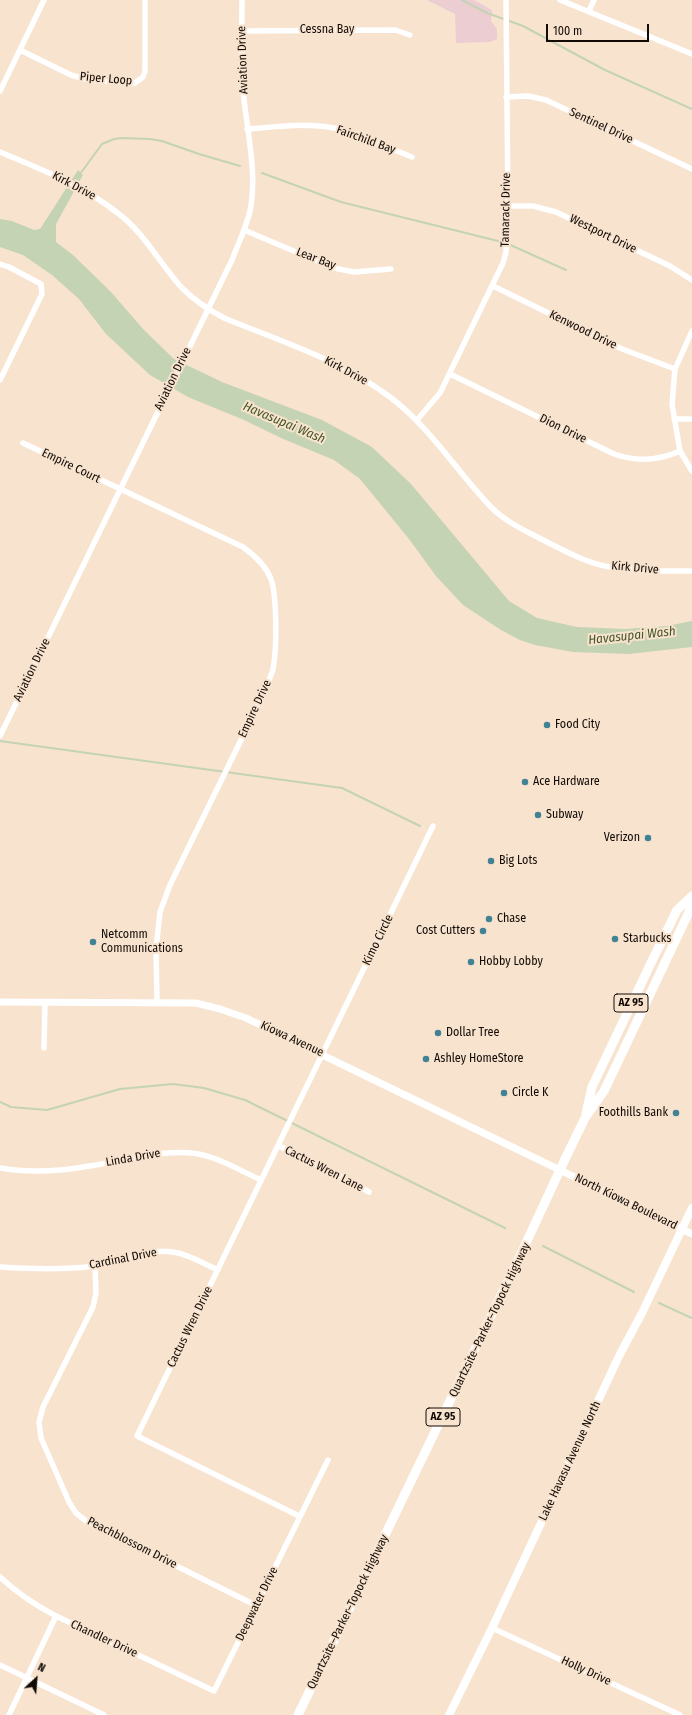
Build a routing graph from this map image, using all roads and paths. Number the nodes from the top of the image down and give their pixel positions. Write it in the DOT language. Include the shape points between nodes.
graph roads {
  1 [pos="44,0"];
  2 [pos="145,0"];
  3 [pos="242,0"];
  4 [pos="506,0"];
  5 [pos="560,0"];
  6 [pos="594,0"];
  7 [pos="589,11"];
  8 [pos="242,31"];
  9 [pos="410,35"];
  10 [pos="20,50"];
  11 [pos="692,54"];
  12 [pos="0,91"];
  13 [pos="506,97"];
  14 [pos="247,129"];
  15 [pos="0,152"];
  16 [pos="412,157"];
  17 [pos="692,169"];
  18 [pos="508,206"];
  19 [pos="244,230"];
  20 [pos="0,264"];
  21 [pos="391,269"];
  22 [pos="692,280"];
  23 [pos="492,286"];
  24 [pos="207,309"];
  25 [pos="692,331"];
  26 [pos="675,369"];
  27 [pos="450,374"];
  28 [pos="0,380"];
  29 [pos="692,419"];
  30 [pos="417,420"];
  31 [pos="674,420"];
  32 [pos="23,443"];
  33 [pos="680,451"];
  34 [pos="692,471"];
  35 [pos="120,489"];
  36 [pos="692,571"];
  37 [pos="0,736"];
  38 [pos="433,826"];
  39 [pos="692,896"];
  40 [pos="0,1002"];
  41 [pos="45,1002"];
  42 [pos="157,1002"];
  43 [pos="44,1048"];
  44 [pos="323,1054"];
  45 [pos="585,1118"];
  46 [pos="279,1146"];
  47 [pos="0,1168"];
  48 [pos="560,1170"];
  49 [pos="261,1180"];
  50 [pos="369,1192"];
  51 [pos="692,1208"];
  52 [pos="682,1230"];
  53 [pos="692,1234"];
  54 [pos="95,1266"];
  55 [pos="0,1267"];
  56 [pos="218,1270"];
  57 [pos="328,1460"];
  58 [pos="299,1516"];
  59 [pos="0,1577"];
  60 [pos="257,1606"];
  61 [pos="56,1616"];
  62 [pos="492,1628"];
  63 [pos="0,1665"];
  64 [pos="27,1677"];
  65 [pos="214,1691"];
  66 [pos="9,1715"];
  67 [pos="104,1715"];
  68 [pos="298,1715"];
  69 [pos="449,1715"];
  70 [pos="680,1715"];
  1 -- 10 [label="street"];
  2 -- 10 [label="street, Piper Loop" via="145,71 143,77 135,83 89,80 71,75"];
  3 -- 8 [label="street, Aviation Drive"];
  4 -- 13 [label="street, Tamarack Drive"];
  5 -- 7 [label="street"];
  6 -- 7 [label="street"];
  7 -- 11 [label="street"];
  8 -- 9 [label="street, Cessna Bay" via="395,30"];
  8 -- 14 [label="street, Aviation Drive"];
  10 -- 12 [label="street"];
  13 -- 17 [label="street, Sentinel Drive" via="528,96 546,100"];
  13 -- 18 [label="street, Tamarack Drive"];
  14 -- 16 [label="street, Fairchild Bay" via="307,124 329,127"];
  14 -- 19 [label="street, Aviation Drive" via="252,194"];
  15 -- 24 [label="street, Kirk Drive" via="74,184 120,214 147,242 183,288"];
  18 -- 22 [label="street, Westport Drive" via="533,206 556,212 670,266"];
  18 -- 23 [label="street, Tamarack Drive" via="506,252"];
  19 -- 21 [label="street, Lear Bay" via="334,268 354,272"];
  19 -- 24 [label="street, Aviation Drive"];
  20 -- 28 [label="street" via="9,266 40,284 42,294"];
  23 -- 26 [label="street, Kenwood Drive" via="622,349"];
  23 -- 27 [label="street, Tamarack Drive"];
  24 -- 30 [label="street, Kirk Drive" via="332,363 369,383"];
  24 -- 35 [label="street, Aviation Drive"];
  25 -- 26 [label="street"];
  26 -- 31 [label="street" via="672,404"];
  27 -- 30 [label="street, Tamarack Drive" via="440,392"];
  27 -- 33 [label="street, Dion Drive" via="620,456 650,460"];
  29 -- 31 [label="street"];
  30 -- 36 [label="street, Kirk Drive" via="493,509 516,527 596,564 632,570"];
  31 -- 33 [label="street"];
  32 -- 35 [label="street, Empire Court"];
  33 -- 34 [label="street"];
  35 -- 37 [label="street, Aviation Drive"];
  35 -- 42 [label="street, Empire Drive" via="253,555 271,579 274,597 275,649 273,668 266,689 170,885 160,912 156,949"];
  38 -- 44 [label="street, Kimo Circle"];
  39 -- 45 [label="highway, Quartzsite–Parker–Topock Highway / AZ 95" via="689,912 604,1091"];
  39 -- 45 [label="highway, Quartzsite–Parker–Topock Highway / AZ 95" via="677,910 651,963 592,1086"];
  40 -- 41 [label="street, Kiowa Avenue"];
  41 -- 42 [label="street, Kiowa Avenue"];
  41 -- 43 [label="street"];
  42 -- 44 [label="street, Kiowa Avenue" via="196,1003 220,1009 246,1018"];
  44 -- 46 [label="street, Cactus Wren Drive"];
  44 -- 48 [label="street, Kiowa Avenue"];
  45 -- 48 [label="highway, Quartzsite–Parker–Topock Highway / AZ 95"];
  46 -- 49 [label="street, Cactus Wren Drive"];
  46 -- 50 [label="street, Cactus Wren Lane"];
  47 -- 49 [label="street, Linda Drive" via="56,1171 166,1153 192,1153 212,1158"];
  48 -- 52 [label="street, North Kiowa Boulevard"];
  48 -- 68 [label="highway, Quartzsite–Parker–Topock Highway / AZ 95"];
  49 -- 56 [label="street, Cactus Wren Drive"];
  51 -- 52 [label="main road, Lake Havasu Avenue North"];
  52 -- 53 [label="street, North Kiowa Boulevard"];
  52 -- 62 [label="main road, Lake Havasu Avenue North" via="619,1356"];
  54 -- 55 [label="street, Cardinal Drive" via="41,1269"];
  54 -- 56 [label="street, Cardinal Drive" via="156,1252 173,1252 186,1255"];
  54 -- 60 [label="street, Peachblossom Drive" via="96,1293 93,1307 43,1407 39,1422 41,1438 69,1502 76,1513 86,1521"];
  56 -- 58 [label="street, Cactus Wren Drive" via="137,1436"];
  57 -- 58 [label="street, Deepwater Drive"];
  58 -- 60 [label="street, Deepwater Drive"];
  59 -- 61 [label="street, Chandler Drive" via="33,1603"];
  60 -- 65 [label="street, Deepwater Drive"];
  61 -- 64 [label="street"];
  61 -- 65 [label="street, Chandler Drive"];
  62 -- 69 [label="main road, Lake Havasu Avenue North"];
  62 -- 70 [label="street, Holly Drive"];
  63 -- 64 [label="street"];
  64 -- 66 [label="street"];
  64 -- 67 [label="street"];
}
